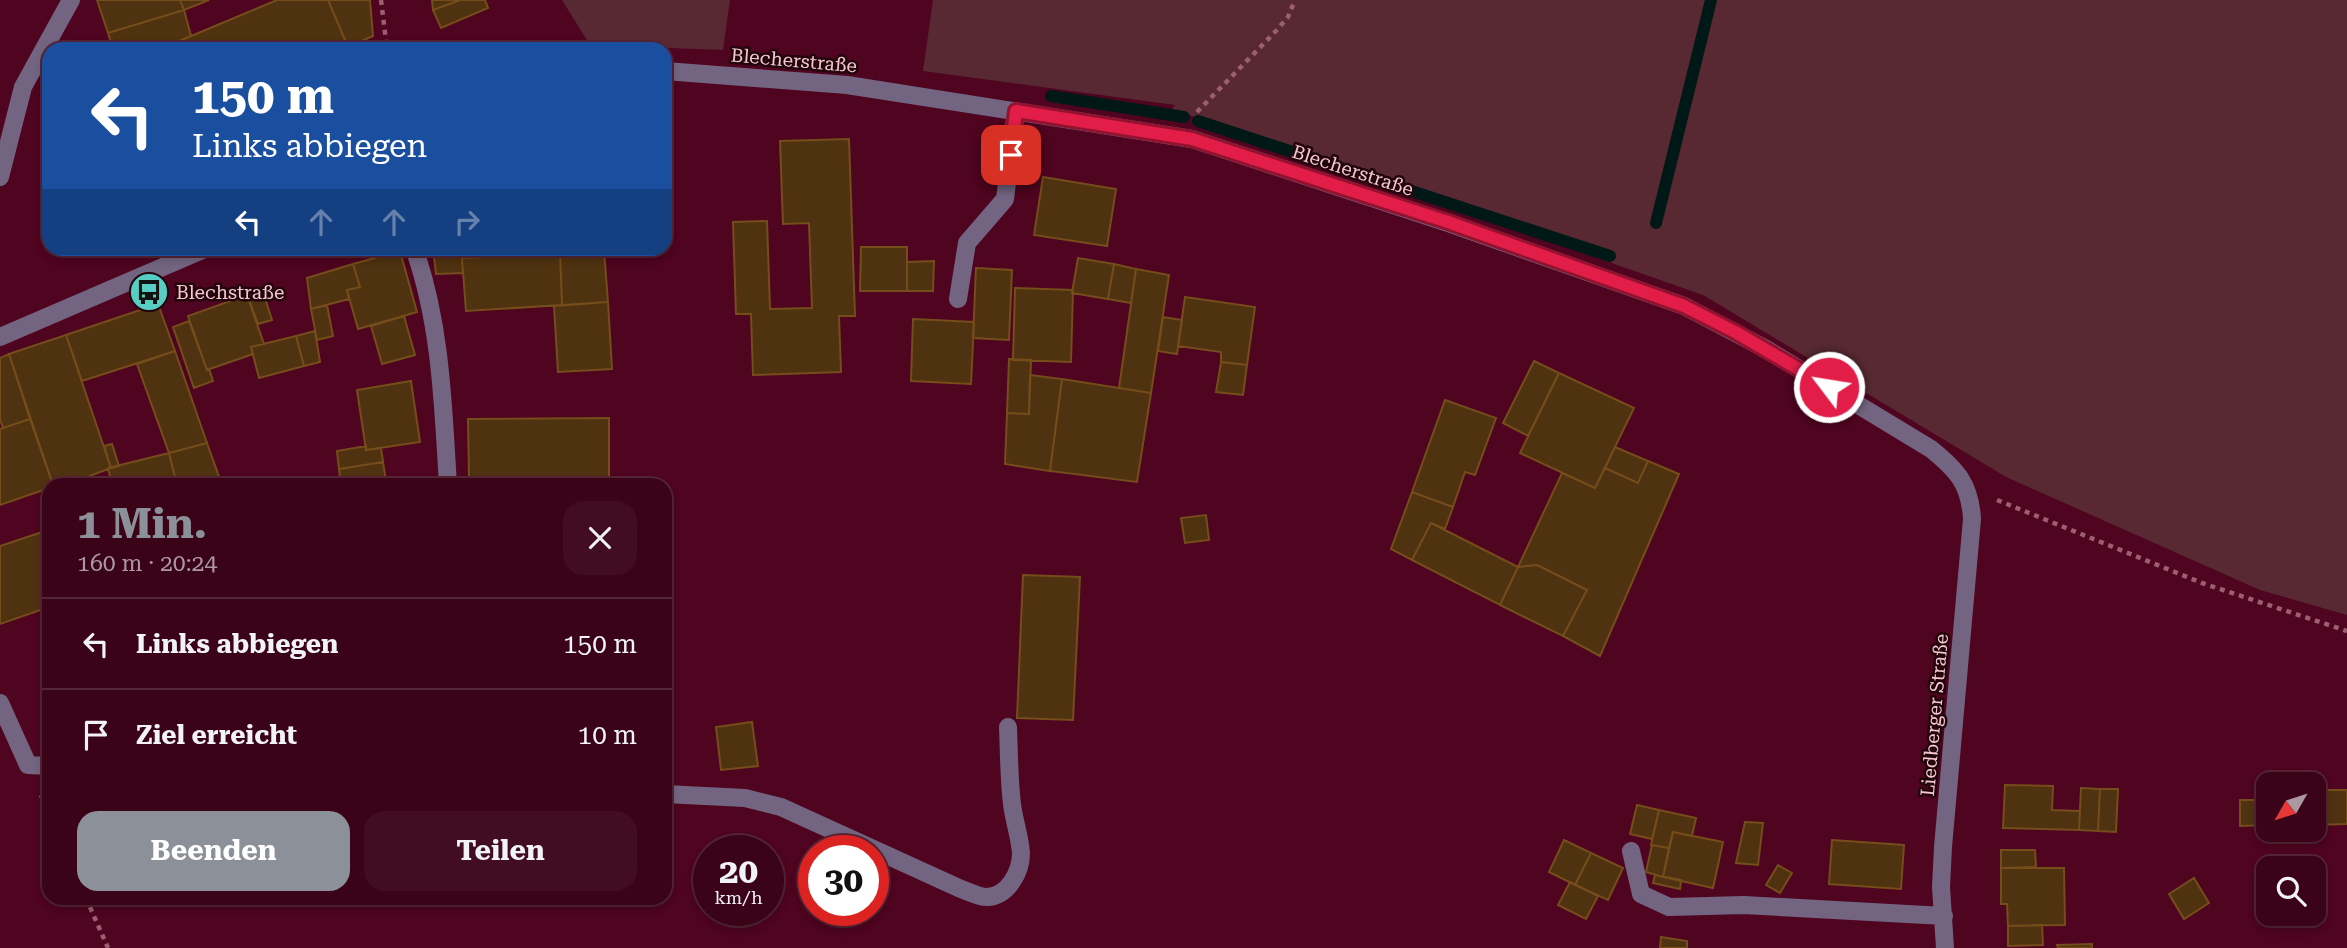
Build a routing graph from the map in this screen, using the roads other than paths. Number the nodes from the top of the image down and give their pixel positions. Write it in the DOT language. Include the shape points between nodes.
graph roads {
  1 [pos="71,0"];
  2 [pos="48,42"];
  3 [pos="42,53"];
  4 [pos="672,72"];
  5 [pos="1016,111"];
  6 [pos="0,177"];
  7 [pos="188,256"];
  8 [pos="416,256"];
  9 [pos="958,299"];
  10 [pos="0,337"];
  11 [pos="447,478"];
  12 [pos="1966,487"];
  13 [pos="0,703"];
  14 [pos="1008,727"];
  15 [pos="42,766"];
  16 [pos="672,794"];
  17 [pos="1631,851"];
  18 [pos="1944,916"];
  19 [pos="1945,948"];
  1 -- 2 [label="street"];
  3 -- 6 [label="street" via="23,87"];
  4 -- 5 [label="street, Blecherstraße" via="847,85"];
  5 -- 9 [label="street" via="1005,199 967,243"];
  5 -- 12 [label="street, Blecherstraße" via="1174,135 1448,222 1684,306 1923,443 1951,466"];
  7 -- 10 [label="street"];
  8 -- 11 [label="street" via="438,351"];
  12 -- 18 [label="street, Liedberger Straße" via="1972,519 1943,847"];
  13 -- 15 [label="street" via="28,765"];
  14 -- 16 [label="street" via="1012,805 1021,860 1007,888 990,897 969,892 781,807 745,798"];
  17 -- 18 [label="street" via="1641,894 1669,907 1744,905"];
  18 -- 19 [label="street, Liedberger Straße"];
}
